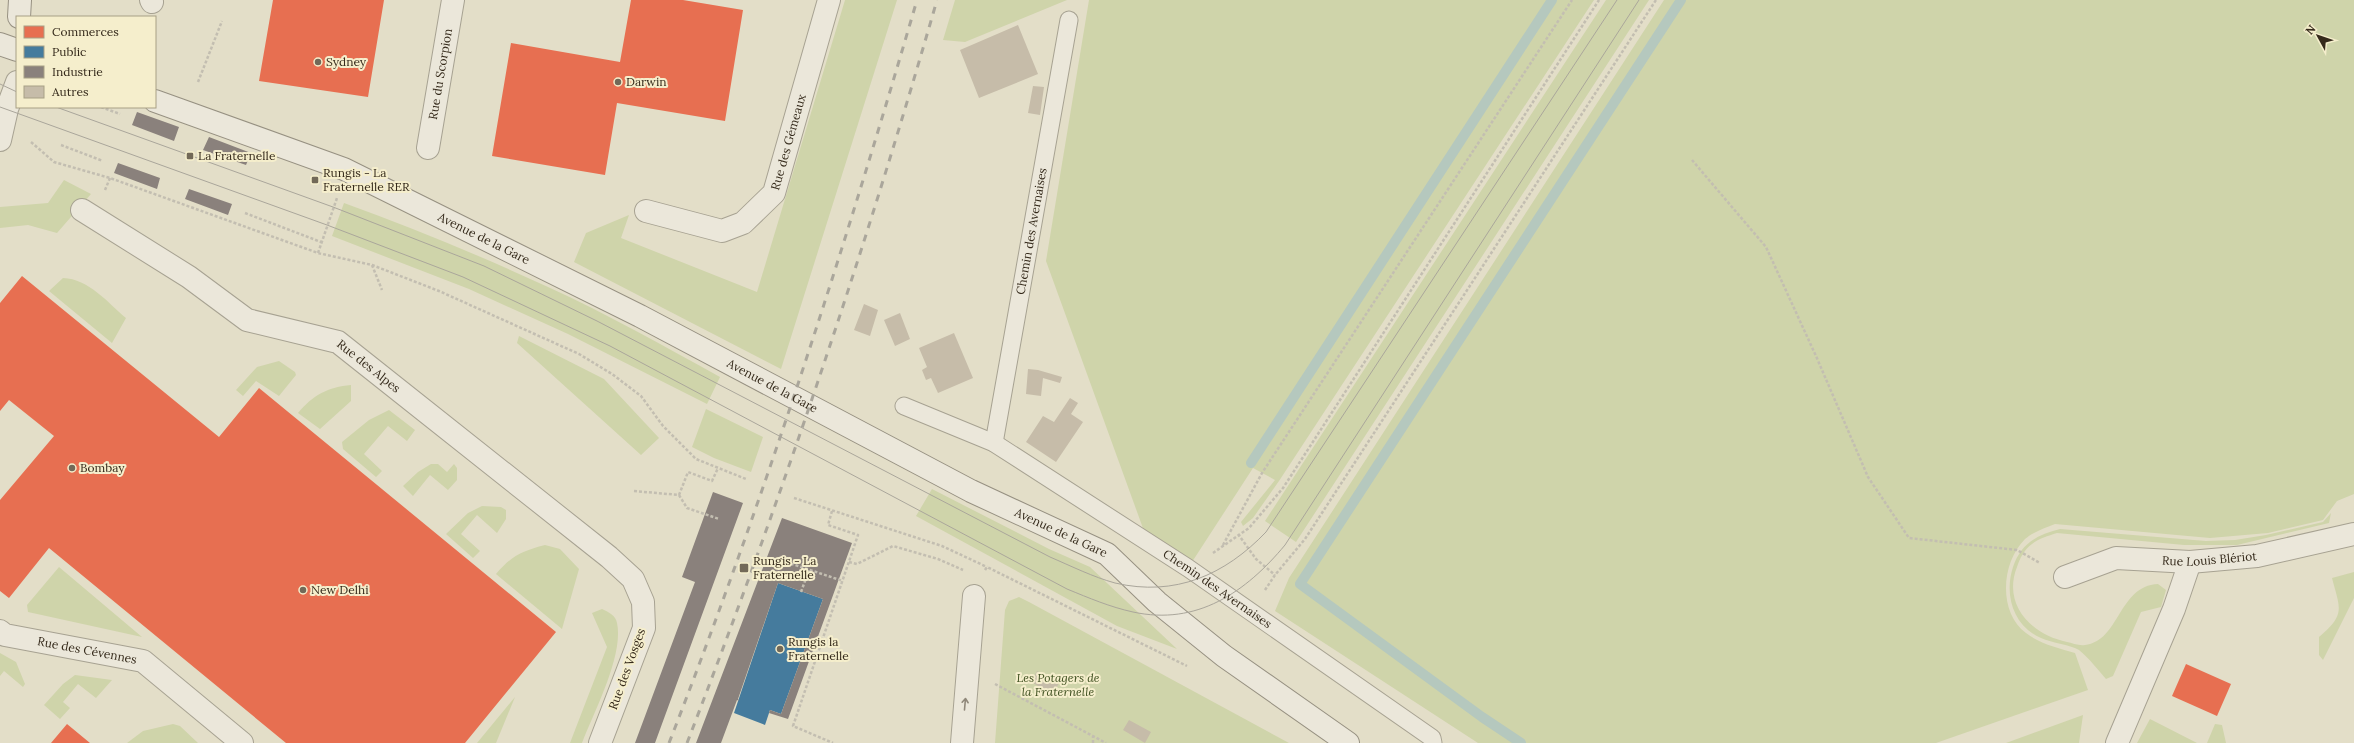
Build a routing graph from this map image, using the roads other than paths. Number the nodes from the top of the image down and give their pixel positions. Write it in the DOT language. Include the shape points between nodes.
graph roads {
  1 [pos="20,0"];
  2 [pos="453,0"];
  3 [pos="829,0"];
  4 [pos="19,16"];
  5 [pos="1069,20"];
  6 [pos="0,44"];
  7 [pos="16,50"];
  8 [pos="16,85"];
  9 [pos="156,101"];
  10 [pos="0,140"];
  11 [pos="428,148"];
  12 [pos="82,210"];
  13 [pos="646,211"];
  14 [pos="904,406"];
  15 [pos="994,443"];
  16 [pos="2354,534"];
  17 [pos="609,557"];
  18 [pos="2190,562"];
  19 [pos="2065,577"];
  20 [pos="974,596"];
  21 [pos="0,631"];
  22 [pos="242,743"];
  23 [pos="600,743"];
  24 [pos="962,743"];
  25 [pos="1348,743"];
  26 [pos="1433,743"];
  27 [pos="2117,743"];
  1 -- 4 [label="street"];
  2 -- 11 [label="street, Rue du Scorpion"];
  3 -- 13 [label="street, Rue des Gémeaux" via="774,193 743,223 722,231"];
  5 -- 15 [label="lane, Chemin des Avernaises"];
  6 -- 7 [label="street"];
  8 -- 10 [label="street"];
  9 -- 25 [label="street, Avenue de la Gare" via="344,170 640,316 971,490 1107,554 1157,602 1224,656"];
  12 -- 17 [label="street, Rue des Alpes" via="189,278 247,320 338,342"];
  14 -- 15 [label="lane, Chemin des Avernaises"];
  15 -- 26 [label="lane, Chemin des Avernaises" via="1188,568 1432,738"];
  16 -- 18 [label="street, Rue Louis Blériot" via="2257,556"];
  17 -- 23 [label="street, Rue des Vosges" via="633,579 643,602 644,628"];
  18 -- 19 [label="street, Rue Louis Blériot" via="2116,558"];
  18 -- 27 [label="street" via="2174,609"];
  24 -- 20 [label="street, one-way"];
  21 -- 22 [label="street, Rue des Cévennes" via="5,636 143,661"];
}
